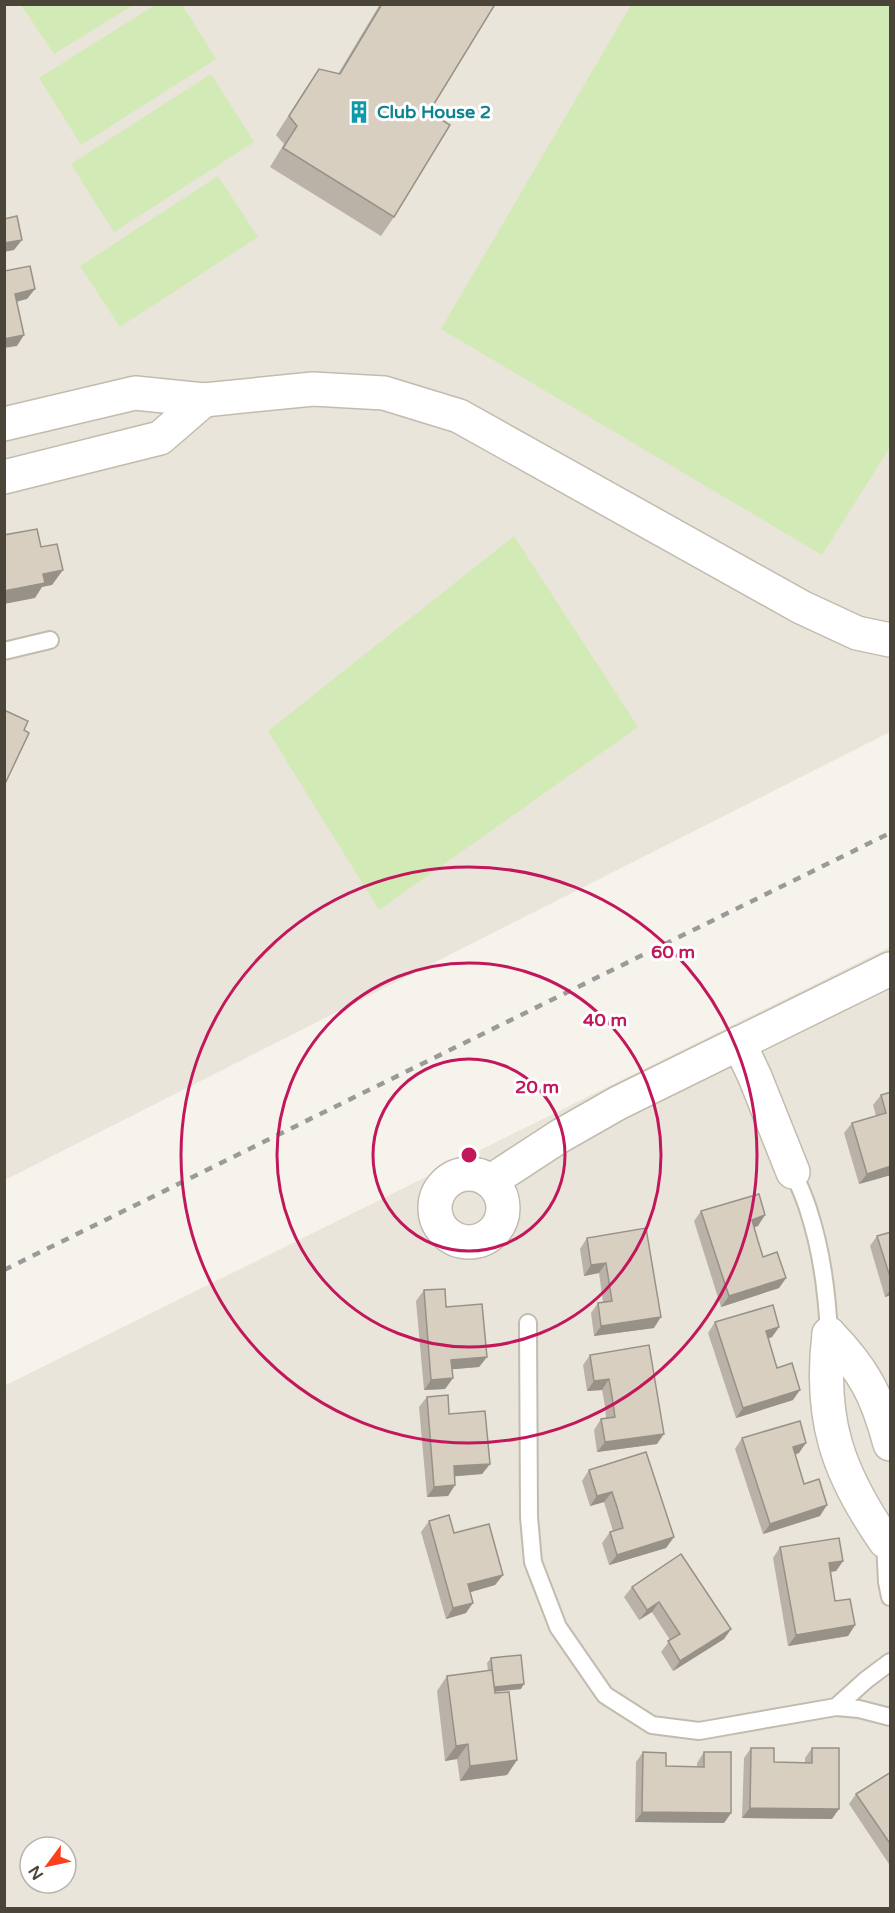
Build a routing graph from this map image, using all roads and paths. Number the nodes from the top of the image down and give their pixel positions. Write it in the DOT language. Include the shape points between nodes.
graph roads {
  1 [pos="204,400"];
  2 [pos="4,424"];
  3 [pos="4,477"];
  4 [pos="50,640"];
  5 [pos="891,640"];
  6 [pos="4,651"];
  7 [pos="891,969"];
  8 [pos="739,1043"];
  9 [pos="793,1172"];
  10 [pos="491,1182"];
  11 [pos="528,1323"];
  12 [pos="829,1334"];
  13 [pos="891,1444"];
  14 [pos="888,1529"];
  15 [pos="891,1597"];
  16 [pos="891,1662"];
  17 [pos="836,1707"];
  18 [pos="891,1717"];
  1 -- 2 [label="street" via="135,393"];
  1 -- 3 [label="street" via="160,438"];
  1 -- 5 [label="street" via="313,389 384,393 459,416 801,607 857,633"];
  4 -- 6 [label="lane"];
  7 -- 8 [label="street"];
  8 -- 9 [label="street"];
  8 -- 10 [label="street" via="618,1103"];
  9 -- 12 [label="lane" via="820,1251"];
  11 -- 17 [label="lane" via="529,1517 533,1562 558,1628 605,1695 652,1725 699,1731"];
  12 -- 13 [label="street" via="869,1384"];
  12 -- 14 [label="street" via="825,1383 838,1456 851,1487"];
  14 -- 15 [label="lane" via="887,1582"];
  16 -- 17 [label="lane"];
  17 -- 18 [label="lane"];
}
